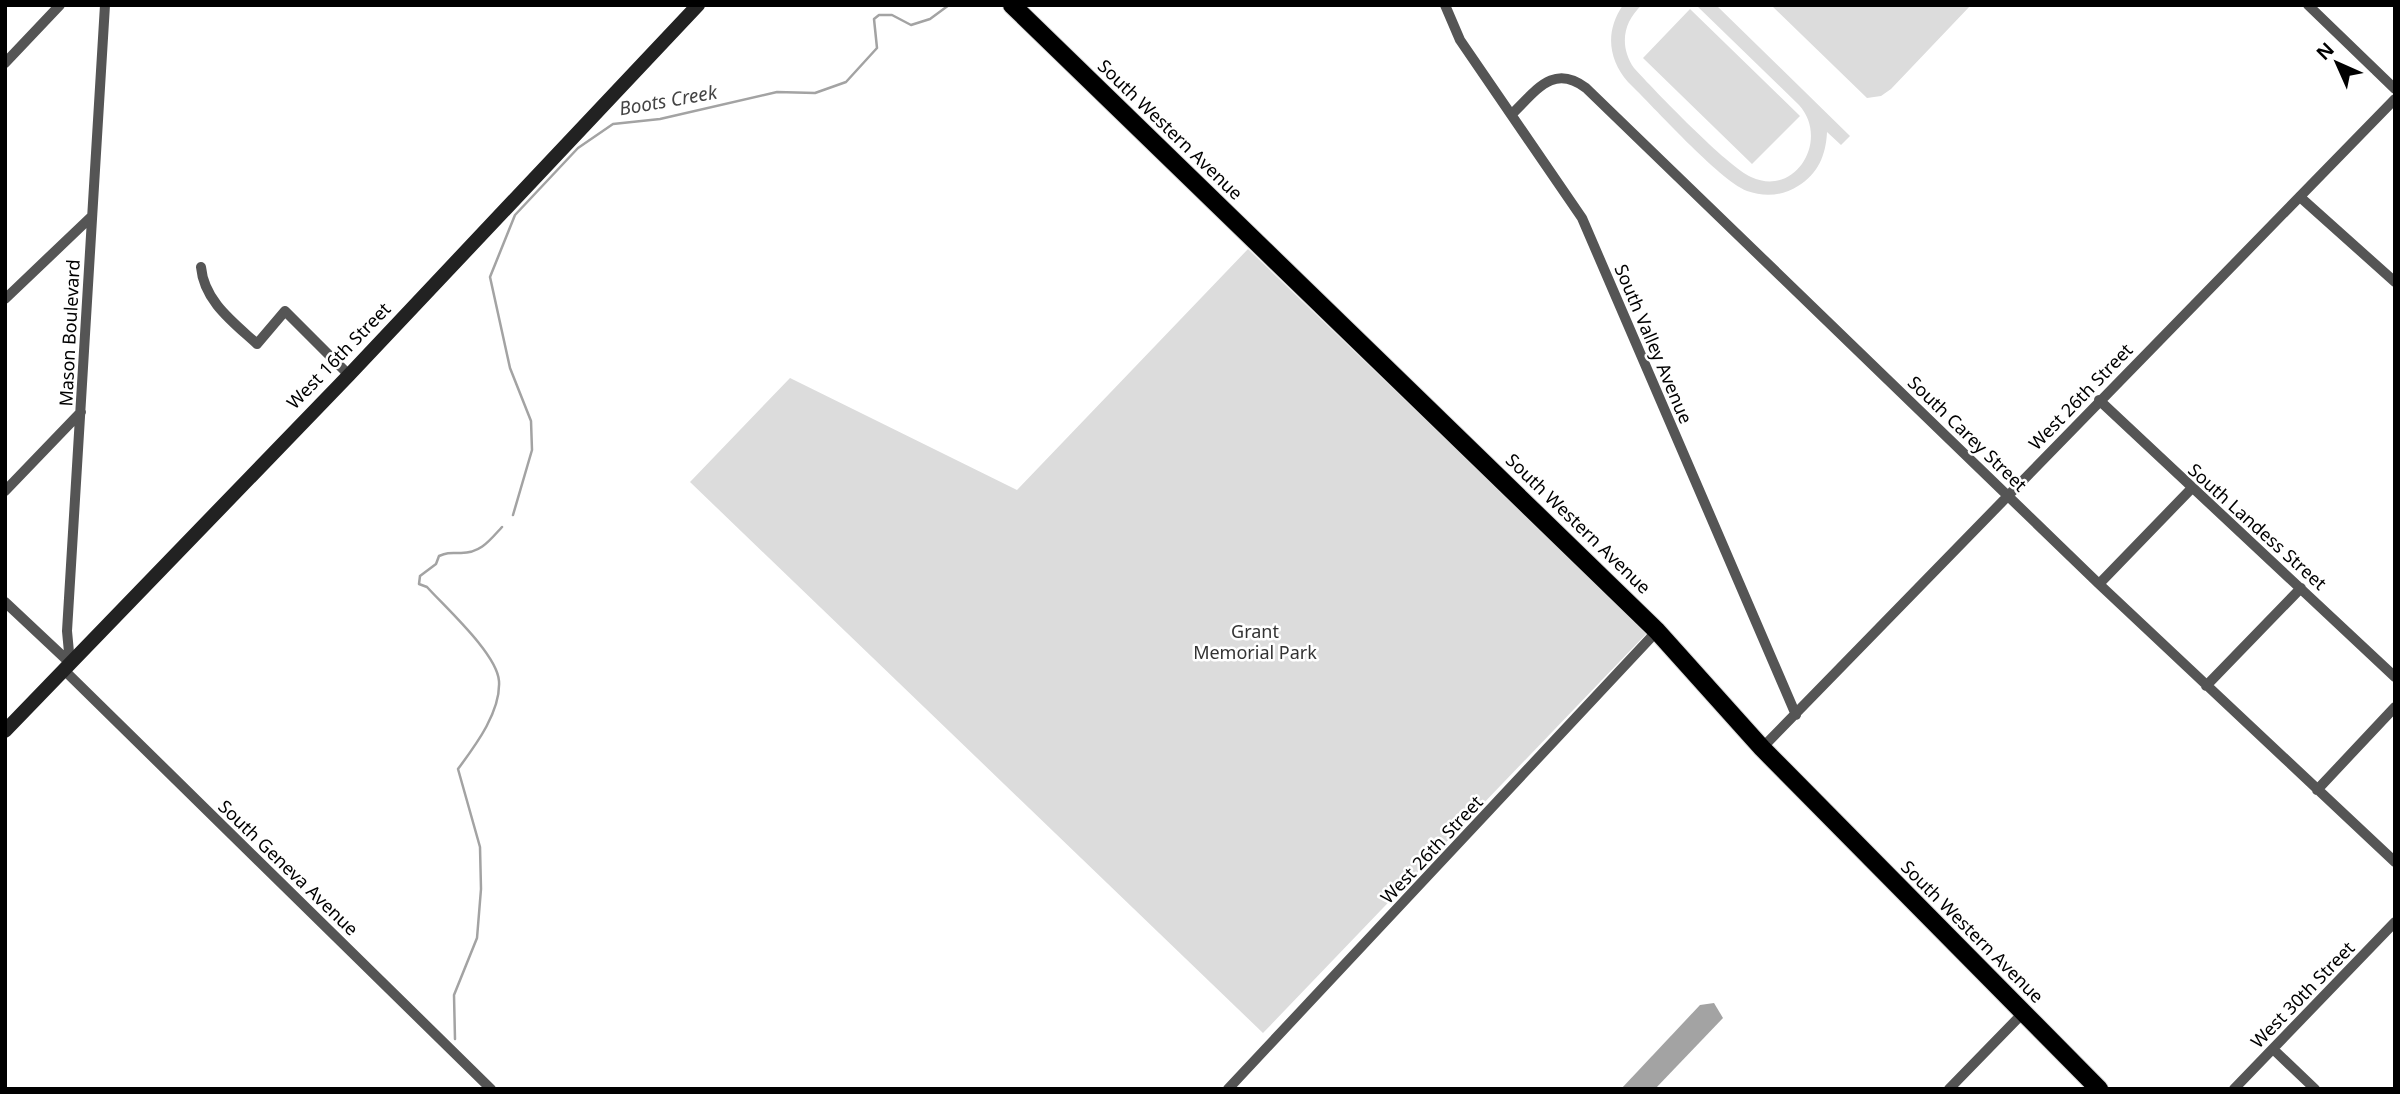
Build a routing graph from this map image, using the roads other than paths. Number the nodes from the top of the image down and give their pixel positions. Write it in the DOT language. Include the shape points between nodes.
graph roads {
  1 [pos="60,5"];
  2 [pos="105,5"];
  3 [pos="698,5"];
  4 [pos="1012,5"];
  5 [pos="1445,5"];
  6 [pos="2308,5"];
  7 [pos="5,63"];
  8 [pos="2395,89"];
  9 [pos="2395,99"];
  10 [pos="1512,114"];
  11 [pos="2300,197"];
  12 [pos="92,216"];
  13 [pos="201,267"];
  14 [pos="2395,282"];
  15 [pos="5,299"];
  16 [pos="349,375"];
  17 [pos="2099,400"];
  18 [pos="81,412"];
  19 [pos="2192,489"];
  20 [pos="5,491"];
  21 [pos="2008,496"];
  22 [pos="2099,584"];
  23 [pos="2301,588"];
  24 [pos="5,602"];
  25 [pos="1657,631"];
  26 [pos="67,666"];
  27 [pos="2395,677"];
  28 [pos="2206,686"];
  29 [pos="2395,707"];
  30 [pos="1796,715"];
  31 [pos="5,731"];
  32 [pos="1762,748"];
  33 [pos="2317,790"];
  34 [pos="2395,862"];
  35 [pos="2395,922"];
  36 [pos="2023,1013"];
  37 [pos="2273,1049"];
  38 [pos="491,1089"];
  39 [pos="1228,1089"];
  40 [pos="1949,1089"];
  41 [pos="2099,1089"];
  42 [pos="2234,1089"];
  43 [pos="2315,1089"];
  1 -- 7 [label="street"];
  2 -- 12 [label="street, Mason Boulevard"];
  3 -- 16 [label="street, West 16th Street"];
  4 -- 25 [label="highway, South Western Avenue"];
  5 -- 10 [label="street, South Valley Avenue" via="1460,40"];
  6 -- 8 [label="street"];
  9 -- 11 [label="street, West 26th Street"];
  10 -- 21 [label="street, South Carey Street" via="1542,86 1572,77"];
  10 -- 30 [label="street, South Valley Avenue" via="1582,218"];
  11 -- 14 [label="street"];
  11 -- 17 [label="street, West 26th Street"];
  12 -- 15 [label="street"];
  12 -- 18 [label="street, Mason Boulevard"];
  13 -- 16 [label="street" via="209,295 257,344 285,311"];
  16 -- 26 [label="street, West 16th Street"];
  17 -- 19 [label="street, South Landess Street"];
  17 -- 21 [label="street, West 26th Street"];
  18 -- 20 [label="street"];
  18 -- 26 [label="street, Mason Boulevard"];
  19 -- 22 [label="street"];
  19 -- 23 [label="street, South Landess Street"];
  21 -- 22 [label="street, South Carey Street"];
  21 -- 30 [label="street, West 26th Street"];
  22 -- 28 [label="street, South Carey Street"];
  23 -- 27 [label="street, South Landess Street"];
  23 -- 28 [label="street"];
  24 -- 26 [label="street, South Geneva Avenue"];
  25 -- 32 [label="highway, South Western Avenue"];
  25 -- 39 [label="street, West 26th Street"];
  26 -- 31 [label="street, West 16th Street"];
  26 -- 38 [label="street, South Geneva Avenue"];
  28 -- 33 [label="street, South Carey Street"];
  29 -- 33 [label="street"];
  30 -- 32 [label="street, West 26th Street"];
  32 -- 36 [label="highway, South Western Avenue"];
  33 -- 34 [label="street, South Carey Street"];
  35 -- 37 [label="street, West 30th Street"];
  36 -- 40 [label="street"];
  36 -- 41 [label="highway, South Western Avenue"];
  37 -- 42 [label="street, West 30th Street"];
  37 -- 43 [label="street"];
}
